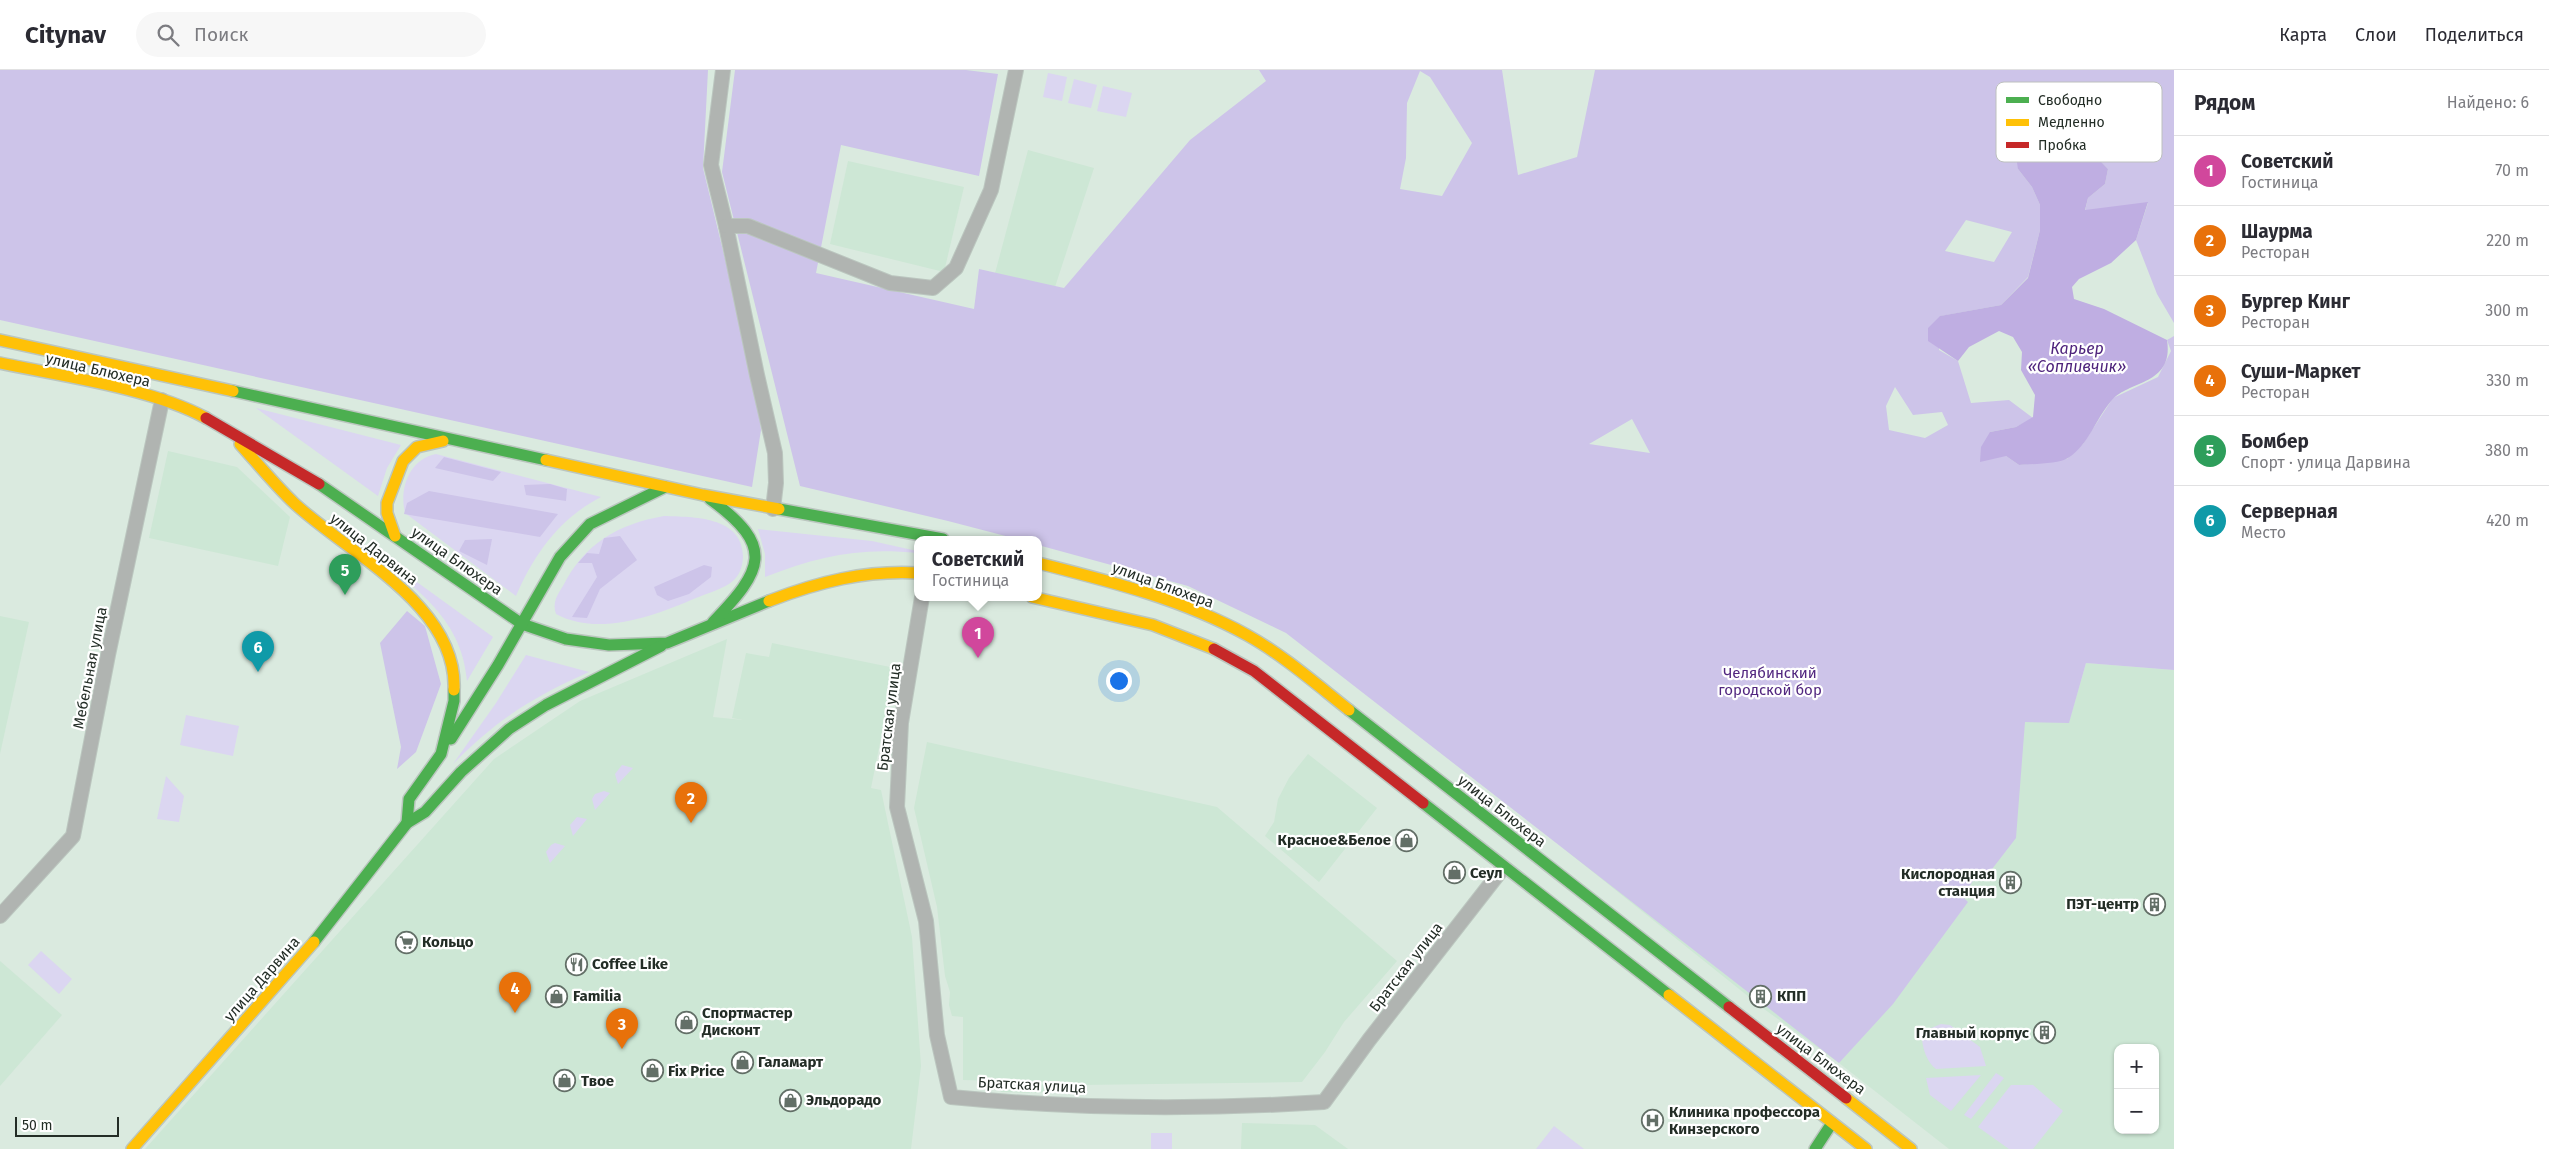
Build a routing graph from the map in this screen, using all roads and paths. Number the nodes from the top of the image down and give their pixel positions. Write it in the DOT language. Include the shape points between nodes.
graph roads {
  1 [pos="723,70"];
  2 [pos="1016,70"];
  3 [pos="726,226"];
  4 [pos="0,340"];
  5 [pos="0,363"];
  6 [pos="162,400"];
  7 [pos="227,429"];
  8 [pos="448,440"];
  9 [pos="666,487"];
  10 [pos="703,495"];
  11 [pos="773,508"];
  12 [pos="395,536"];
  13 [pos="926,536"];
  14 [pos="1042,564"];
  15 [pos="914,573"];
  16 [pos="1042,599"];
  17 [pos="921,601"];
  18 [pos="522,624"];
  19 [pos="709,625"];
  20 [pos="668,642"];
  21 [pos="441,754"];
  22 [pos="407,823"];
  23 [pos="1503,868"];
  24 [pos="0,916"];
  25 [pos="1841,1111"];
  26 [pos="132,1149"];
  27 [pos="1815,1149"];
  28 [pos="1866,1149"];
  29 [pos="1912,1149"];
  1 -- 3 [label="street" via="711,165"];
  2 -- 3 [label="street" via="991,190 956,268 933,288 890,283 748,226"];
  3 -- 11 [label="street" via="775,453"];
  4 -- 8 [label="main road, улица Блюхера"];
  5 -- 6 [label="main road, улица Блюхера"];
  6 -- 7 [label="main road, улица Блюхера"];
  6 -- 24 [label="street, Мебельная улица" via="73,836"];
  7 -- 12 [label="main road, улица Блюхера" via="304,474"];
  7 -- 21 [label="main road, улица Дарвина" via="294,503 412,598 436,625 451,654 455,678 454,702"];
  8 -- 9 [label="main road, улица Блюхера"];
  8 -- 12 [label="main road" via="417,448 403,461 388,503 387,513"];
  9 -- 10 [label="main road, улица Блюхера"];
  9 -- 18 [label="main road" via="617,508 590,524 560,558"];
  10 -- 11 [label="main road, улица Блюхера"];
  10 -- 19 [label="main road" via="737,518 751,538 756,554 755,568 746,585"];
  11 -- 13 [label="main road, улица Блюхера"];
  12 -- 18 [label="main road, улица Блюхера"];
  14 -- 25 [label="main road, улица Блюхера" via="1131,587 1194,610 1249,636 1313,682"];
  15 -- 19 [label="main road, улица Блюхера" via="882,570 857,573 812,586"];
  16 -- 23 [label="main road, улица Блюхера" via="1153,625 1207,645 1254,671"];
  17 -- 23 [label="street, Братская улица" via="901,723 897,807 926,921 938,1035 951,1096 1025,1104 1140,1107 1233,1108 1324,1102 1368,1040"];
  18 -- 20 [label="main road, улица Блюхера" via="548,636 584,644 620,646"];
  18 -- 21 [label="main road"];
  19 -- 20 [label="main road, улица Блюхера"];
  20 -- 22 [label="main road, улица Дарвина" via="546,705 509,729 461,772 425,812"];
  21 -- 22 [label="main road, улица Дарвина" via="409,799"];
  22 -- 26 [label="main road, улица Дарвина" via="302,955"];
  23 -- 25 [label="main road, улица Блюхера"];
  25 -- 27 [label="main road"];
  25 -- 28 [label="main road, улица Блюхера"];
  25 -- 29 [label="main road, улица Блюхера"];
}
